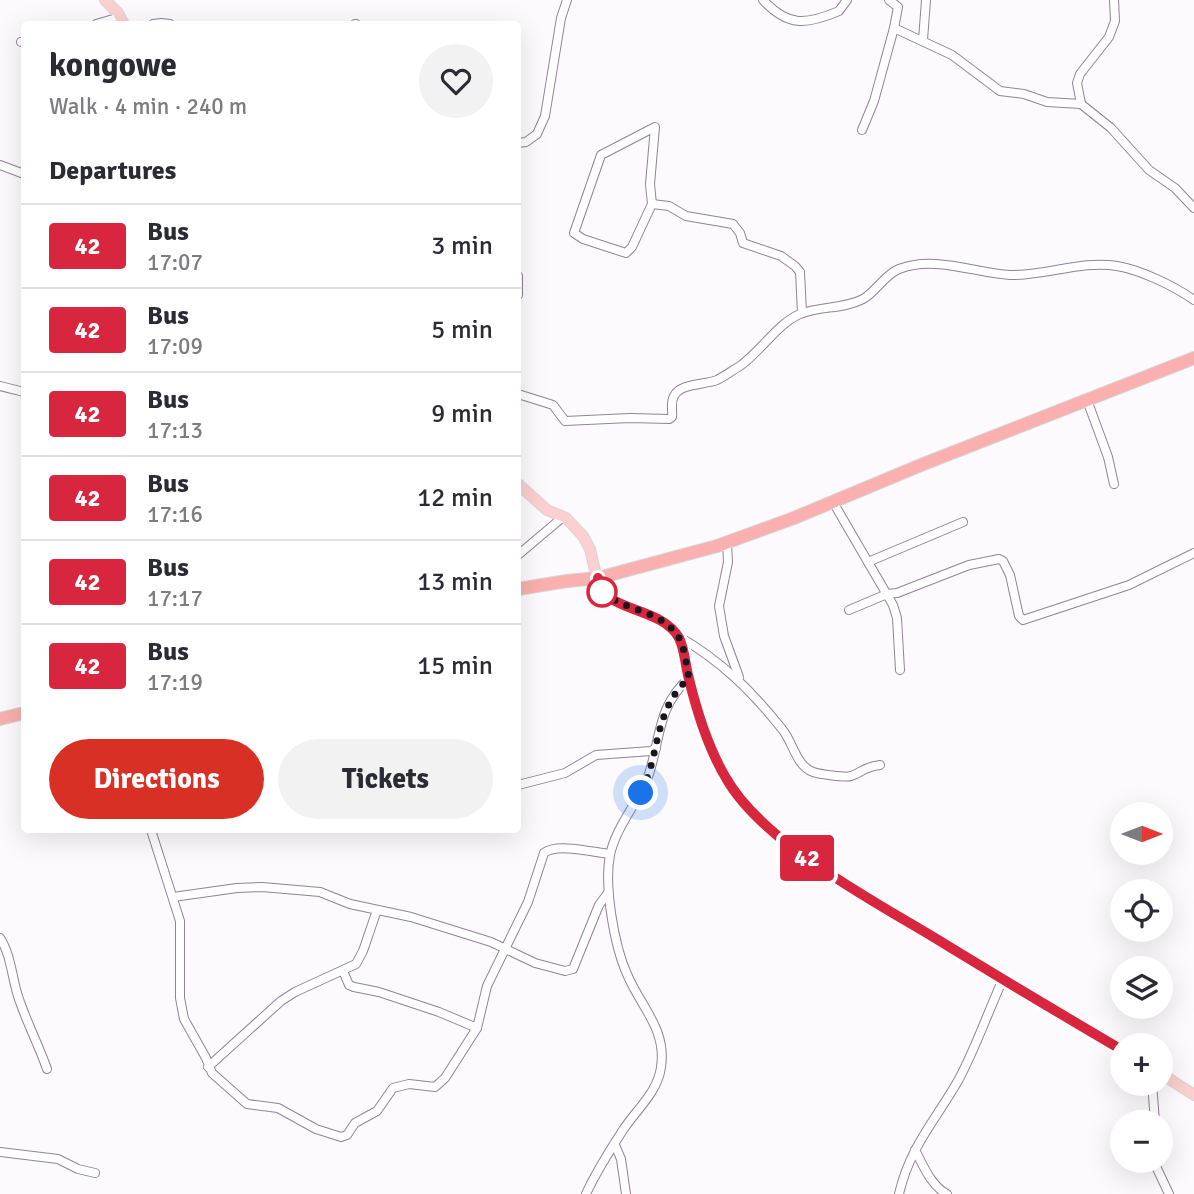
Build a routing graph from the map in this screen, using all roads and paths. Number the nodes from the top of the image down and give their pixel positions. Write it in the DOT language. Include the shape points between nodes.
graph roads {
  1 [pos="105,0"];
  2 [pos="567,0"];
  3 [pos="763,0"];
  4 [pos="847,0"];
  5 [pos="889,0"];
  6 [pos="926,0"];
  7 [pos="1114,0"];
  8 [pos="122,21"];
  9 [pos="894,28"];
  10 [pos="923,40"];
  11 [pos="1081,104"];
  12 [pos="862,130"];
  13 [pos="521,143"];
  14 [pos="0,165"];
  15 [pos="21,173"];
  16 [pos="652,204"];
  17 [pos="1194,208"];
  18 [pos="1194,300"];
  19 [pos="802,313"];
  20 [pos="1194,358"];
  21 [pos="0,386"];
  22 [pos="21,391"];
  23 [pos="521,395"];
  24 [pos="1087,400"];
  25 [pos="1114,484"];
  26 [pos="521,490"];
  27 [pos="833,502"];
  28 [pos="563,517"];
  29 [pos="963,522"];
  30 [pos="727,543"];
  31 [pos="521,552"];
  32 [pos="1194,553"];
  33 [pos="868,562"];
  34 [pos="598,578"];
  35 [pos="521,588"];
  36 [pos="887,594"];
  37 [pos="849,610"];
  38 [pos="678,636"];
  39 [pos="900,670"];
  40 [pos="689,678"];
  41 [pos="740,680"];
  42 [pos="21,713"];
  43 [pos="0,719"];
  44 [pos="656,748"];
  45 [pos="880,765"];
  46 [pos="521,784"];
  47 [pos="152,833"];
  48 [pos="610,854"];
  49 [pos="608,893"];
  50 [pos="173,897"];
  51 [pos="377,910"];
  52 [pos="0,938"];
  53 [pos="505,950"];
  54 [pos="343,971"];
  55 [pos="1003,979"];
  56 [pos="477,1028"];
  57 [pos="1110,1043"];
  58 [pos="208,1067"];
  59 [pos="47,1069"];
  60 [pos="1173,1081"];
  61 [pos="1194,1095"];
  62 [pos="615,1145"];
  63 [pos="915,1150"];
  64 [pos="0,1152"];
  65 [pos="95,1173"];
  66 [pos="1159,1173"];
  67 [pos="586,1194"];
  68 [pos="626,1194"];
  69 [pos="900,1194"];
  70 [pos="947,1194"];
  71 [pos="1169,1194"];
  1 -- 8 [label="main road"];
  2 -- 13 [label="street" via="545,116 537,134"];
  3 -- 4 [label="street" via="780,17 797,21 839,11"];
  5 -- 9 [label="street" via="898,7"];
  6 -- 10 [label="street"];
  7 -- 11 [label="street" via="1115,21 1109,37 1077,83"];
  9 -- 10 [label="street"];
  9 -- 12 [label="street"];
  10 -- 11 [label="street" via="952,55 1000,91"];
  11 -- 17 [label="street"];
  14 -- 15 [label="street"];
  16 -- 16 [label="street" via="626,253 574,233 601,155 655,127"];
  16 -- 19 [label="street" via="733,224 743,243 795,266 802,280"];
  18 -- 19 [label="street" via="1169,284 1117,266 1012,275 932,264 898,270 855,302"];
  19 -- 23 [label="street" via="740,366 716,380 676,392 668,419 565,421 553,405"];
  20 -- 24 [label="highway"];
  21 -- 22 [label="street"];
  24 -- 25 [label="street"];
  24 -- 27 [label="highway"];
  26 -- 28 [label="main road"];
  27 -- 30 [label="highway"];
  27 -- 33 [label="street"];
  28 -- 31 [label="street"];
  28 -- 34 [label="main road" via="590,549"];
  29 -- 33 [label="street"];
  30 -- 34 [label="highway"];
  30 -- 41 [label="street" via="719,606"];
  32 -- 36 [label="street" via="1129,585 1023,620 1010,575 999,559 968,565"];
  33 -- 36 [label="street"];
  34 -- 35 [label="highway"];
  34 -- 38 [label="main road" via="606,596 659,618"];
  36 -- 37 [label="street"];
  36 -- 39 [label="street" via="897,618"];
  38 -- 40 [label="main road"];
  38 -- 41 [label="street"];
  40 -- 44 [label="street" via="669,701"];
  40 -- 55 [label="main road" via="708,741 726,780 759,820 855,890"];
  41 -- 45 [label="street" via="785,731 800,761 811,771 846,777"];
  42 -- 43 [label="highway"];
  44 -- 46 [label="street" via="596,755 565,773"];
  44 -- 48 [label="street" via="646,782"];
  47 -- 50 [label="street"];
  48 -- 49 [label="street"];
  48 -- 53 [label="street" via="559,848 544,853"];
  49 -- 53 [label="street" via="573,969 535,963"];
  49 -- 62 [label="street" via="620,955 651,1013 662,1046 661,1067 650,1094"];
  50 -- 51 [label="street" via="276,888 320,892"];
  50 -- 58 [label="street" via="180,921 184,1019"];
  51 -- 53 [label="street"];
  51 -- 54 [label="street" via="360,959"];
  52 -- 59 [label="street"];
  53 -- 56 [label="street" via="486,986"];
  54 -- 56 [label="street" via="349,985"];
  54 -- 58 [label="street" via="281,1001"];
  55 -- 57 [label="main road"];
  55 -- 63 [label="street" via="959,1078"];
  56 -- 58 [label="street" via="440,1084 393,1088 382,1106 344,1137 316,1129 278,1108 247,1104"];
  60 -- 61 [label="main road"];
  62 -- 67 [label="street"];
  62 -- 68 [label="street"];
  63 -- 69 [label="street"];
  63 -- 70 [label="street" via="927,1175"];
  64 -- 65 [label="street" via="58,1159"];
  66 -- 71 [label="street"];
}
